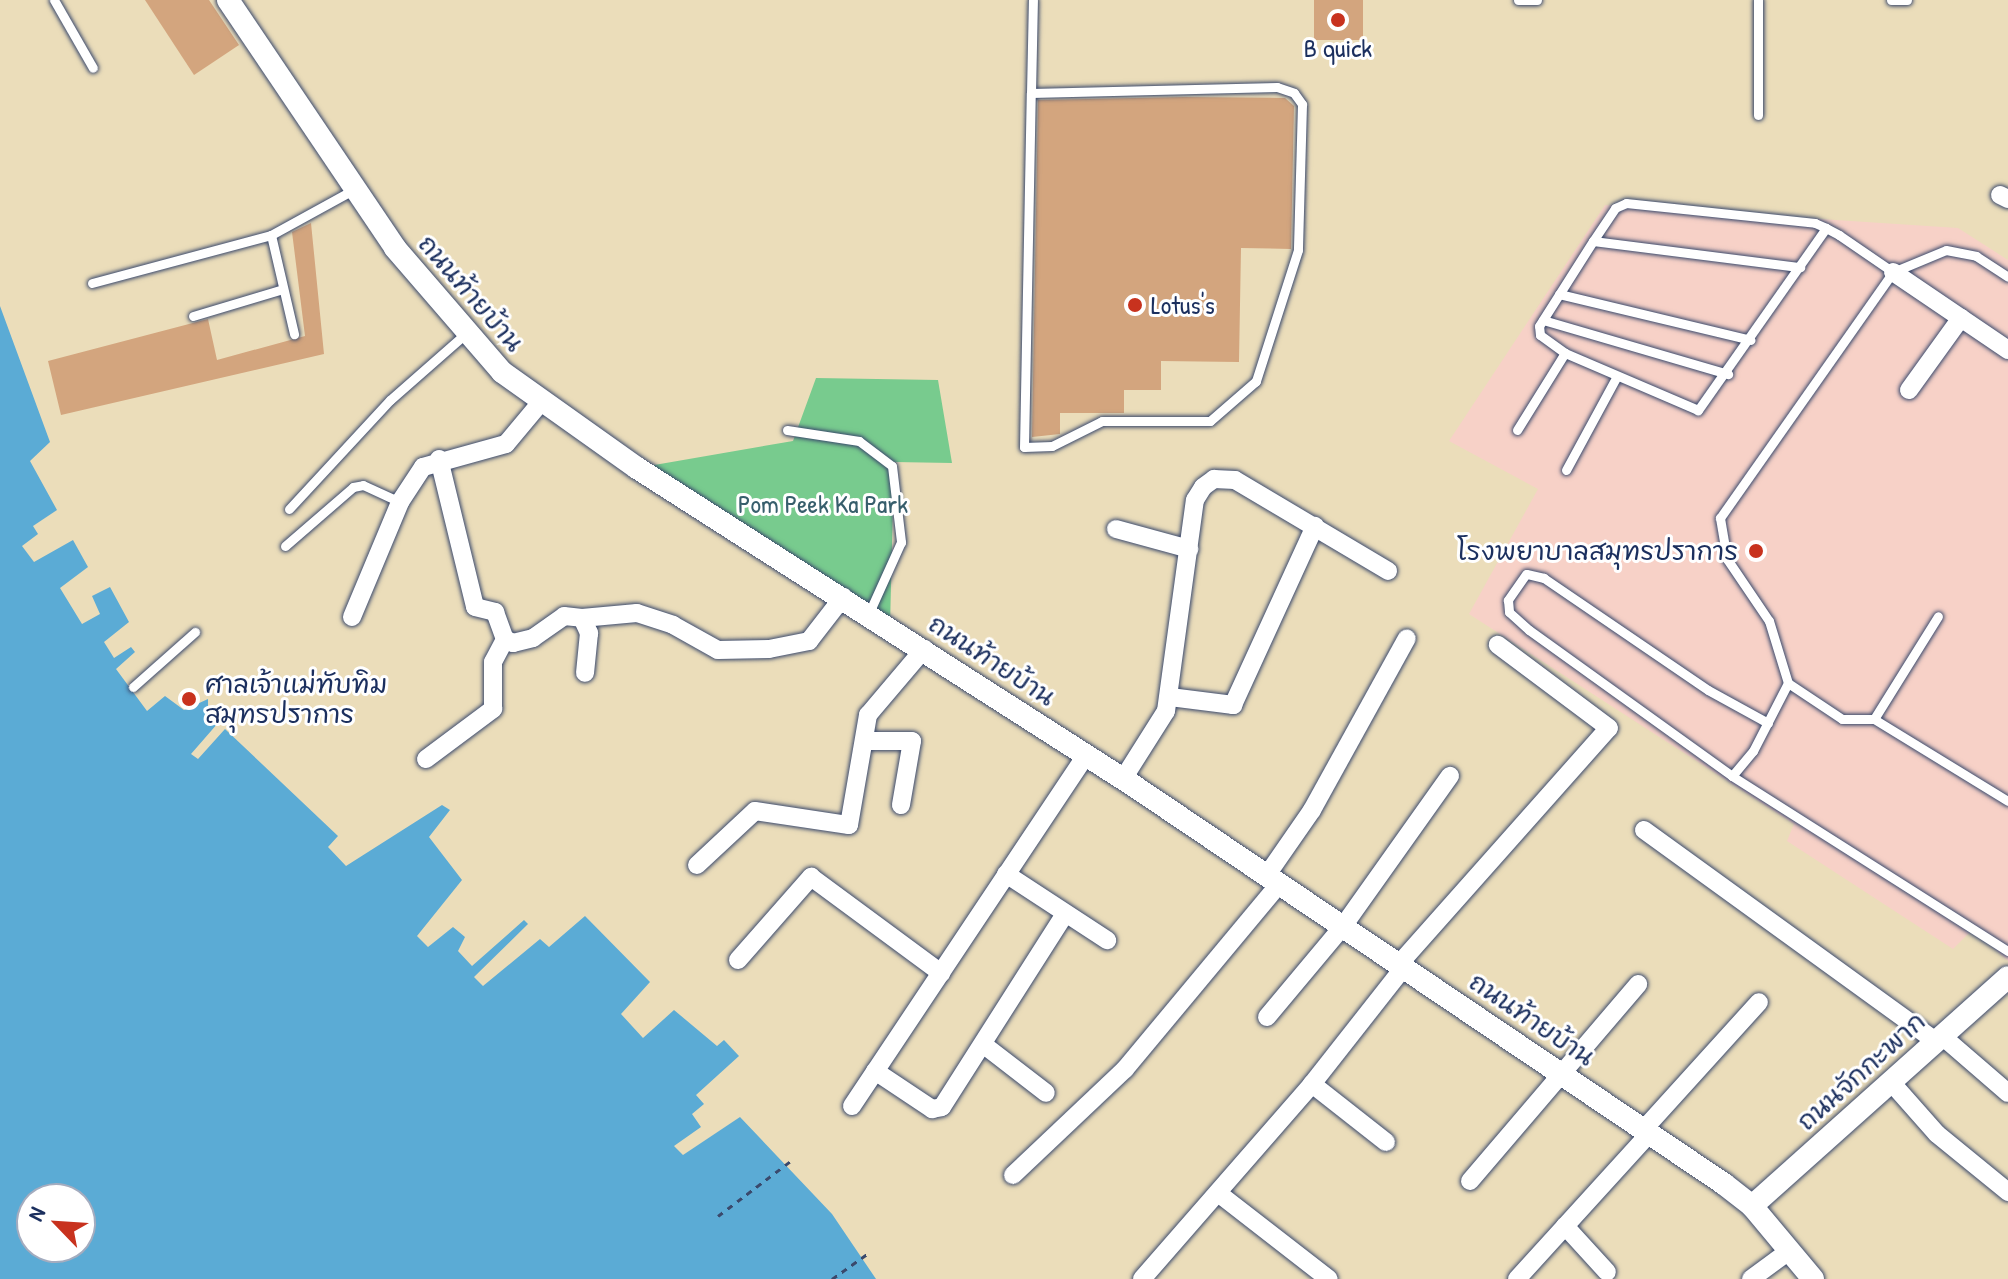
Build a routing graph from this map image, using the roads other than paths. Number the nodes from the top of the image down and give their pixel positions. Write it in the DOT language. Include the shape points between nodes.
graph roads {
  1 [pos="54,0"];
  2 [pos="228,0"];
  3 [pos="1033,0"];
  4 [pos="1518,0"];
  5 [pos="1537,0"];
  6 [pos="1758,0"];
  7 [pos="1891,0"];
  8 [pos="1907,0"];
  9 [pos="93,68"];
  10 [pos="1031,93"];
  11 [pos="1758,115"];
  12 [pos="353,190"];
  13 [pos="1826,228"];
  14 [pos="271,235"];
  15 [pos="1593,241"];
  16 [pos="1800,267"];
  17 [pos="1893,272"];
  18 [pos="2008,277"];
  19 [pos="92,283"];
  20 [pos="283,289"];
  21 [pos="1559,294"];
  22 [pos="193,316"];
  23 [pos="1961,318"];
  24 [pos="1543,320"];
  25 [pos="294,334"];
  26 [pos="465,334"];
  27 [pos="1751,340"];
  28 [pos="2008,350"];
  29 [pos="1565,353"];
  30 [pos="1728,374"];
  31 [pos="1617,376"];
  32 [pos="1909,390"];
  33 [pos="542,401"];
  34 [pos="787,430"];
  35 [pos="1517,430"];
  36 [pos="439,459"];
  37 [pos="1566,470"];
  38 [pos="400,502"];
  39 [pos="289,509"];
  40 [pos="1315,526"];
  41 [pos="1116,529"];
  42 [pos="285,546"];
  43 [pos="1189,549"];
  44 [pos="1388,571"];
  45 [pos="843,597"];
  46 [pos="869,613"];
  47 [pos="1938,616"];
  48 [pos="352,617"];
  49 [pos="582,618"];
  50 [pos="195,632"];
  51 [pos="1407,638"];
  52 [pos="505,639"];
  53 [pos="1498,645"];
  54 [pos="924,649"];
  55 [pos="585,673"];
  56 [pos="1788,683"];
  57 [pos="133,687"];
  58 [pos="1170,697"];
  59 [pos="1874,719"];
  60 [pos="1768,723"];
  61 [pos="864,741"];
  62 [pos="1086,755"];
  63 [pos="426,759"];
  64 [pos="1450,776"];
  65 [pos="1732,776"];
  66 [pos="1123,779"];
  67 [pos="2008,801"];
  68 [pos="901,805"];
  69 [pos="1644,830"];
  70 [pos="697,865"];
  71 [pos="1006,874"];
  72 [pos="1274,879"];
  73 [pos="1065,914"];
  74 [pos="1344,925"];
  75 [pos="1107,940"];
  76 [pos="2008,951"];
  77 [pos="738,960"];
  78 [pos="1403,965"];
  79 [pos="941,973"];
  80 [pos="2008,977"];
  81 [pos="1638,984"];
  82 [pos="1759,1002"];
  83 [pos="1267,1017"];
  84 [pos="1939,1038"];
  85 [pos="984,1045"];
  86 [pos="875,1071"];
  87 [pos="1560,1072"];
  88 [pos="1891,1082"];
  89 [pos="1312,1084"];
  90 [pos="1046,1093"];
  91 [pos="2008,1093"];
  92 [pos="852,1106"];
  93 [pos="1647,1131"];
  94 [pos="1386,1142"];
  95 [pos="1013,1175"];
  96 [pos="1470,1181"];
  97 [pos="2008,1192"];
  98 [pos="1218,1193"];
  99 [pos="1752,1206"];
  100 [pos="1565,1226"];
  101 [pos="1789,1251"];
  102 [pos="1607,1272"];
  103 [pos="1523,1277"];
  104 [pos="1142,1279"];
  105 [pos="1329,1279"];
  106 [pos="1751,1279"];
  107 [pos="1813,1279"];
  1 -- 9 [label="lane"];
  2 -- 12 [label="street, ถนนท้ายบ้าน"];
  3 -- 10 [label="lane"];
  4 -- 5 [label="lane"];
  6 -- 11 [label="lane"];
  7 -- 8 [label="lane"];
  10 -- 10 [label="lane" via="1277,87 1294,93 1302,104 1298,250 1256,381 1210,421 1102,421 1052,446 1024,447"];
  12 -- 14 [label="lane"];
  12 -- 26 [label="street, ถนนท้ายบ้าน"];
  13 -- 15 [label="lane" via="1626,203 1615,208"];
  13 -- 16 [label="lane"];
  13 -- 17 [label="lane"];
  14 -- 19 [label="lane"];
  14 -- 20 [label="lane"];
  15 -- 16 [label="lane"];
  15 -- 21 [label="lane"];
  16 -- 27 [label="lane"];
  17 -- 18 [label="lane" via="1946,250 1976,256"];
  17 -- 23 [label="street"];
  17 -- 56 [label="lane" via="1720,518 1727,559 1769,621"];
  20 -- 22 [label="lane"];
  20 -- 25 [label="lane"];
  21 -- 24 [label="lane"];
  21 -- 27 [label="lane"];
  23 -- 28 [label="street"];
  23 -- 32 [label="street"];
  24 -- 29 [label="lane" via="1540,335"];
  24 -- 30 [label="lane"];
  26 -- 33 [label="street, ถนนท้ายบ้าน" via="502,372"];
  26 -- 39 [label="lane" via="390,400"];
  27 -- 30 [label="lane"];
  29 -- 31 [label="lane"];
  29 -- 35 [label="lane"];
  30 -- 31 [label="lane" via="1698,410"];
  31 -- 37 [label="lane"];
  33 -- 36 [label="street" via="506,444"];
  33 -- 45 [label="street, ถนนท้ายบ้าน"];
  34 -- 46 [label="lane" via="859,441 892,466 901,542"];
  36 -- 38 [label="street" via="423,467"];
  36 -- 52 [label="street" via="475,607 495,612"];
  38 -- 42 [label="lane" via="363,485 353,487"];
  38 -- 48 [label="street"];
  40 -- 43 [label="street" via="1235,480 1214,479 1195,500"];
  40 -- 44 [label="street"];
  40 -- 58 [label="street" via="1233,705"];
  41 -- 43 [label="street"];
  43 -- 58 [label="street"];
  45 -- 46 [label="street, ถนนท้ายบ้าน"];
  45 -- 49 [label="street" via="809,641 769,649 718,650 673,625 637,613"];
  46 -- 54 [label="street, ถนนท้ายบ้าน"];
  47 -- 59 [label="lane"];
  49 -- 52 [label="street" via="564,616 533,638 513,643"];
  49 -- 55 [label="street" via="589,633"];
  50 -- 57 [label="lane"];
  51 -- 72 [label="street"];
  52 -- 63 [label="street" via="493,662 493,709"];
  53 -- 78 [label="street" via="1609,728"];
  54 -- 61 [label="street" via="868,715"];
  54 -- 62 [label="street, ถนนท้ายบ้าน"];
  56 -- 59 [label="lane" via="1842,719"];
  56 -- 60 [label="lane"];
  58 -- 66 [label="street"];
  59 -- 67 [label="lane"];
  60 -- 65 [label="lane"];
  60 -- 65 [label="lane" via="1708,690 1544,578 1526,574 1515,588 1508,604 1512,616"];
  61 -- 68 [label="street" via="912,741"];
  61 -- 70 [label="street" via="849,825 755,811"];
  62 -- 66 [label="street, ถนนท้ายบ้าน"];
  62 -- 71 [label="street"];
  64 -- 74 [label="street"];
  65 -- 76 [label="lane"];
  66 -- 72 [label="street, ถนนท้ายบ้าน"];
  69 -- 84 [label="street"];
  71 -- 73 [label="street"];
  71 -- 79 [label="street"];
  72 -- 74 [label="street, ถนนท้ายบ้าน"];
  72 -- 95 [label="street" via="1125,1069"];
  73 -- 75 [label="street"];
  73 -- 85 [label="street"];
  74 -- 78 [label="street, ถนนท้ายบ้าน"];
  74 -- 83 [label="street"];
  77 -- 79 [label="street" via="811,877"];
  78 -- 87 [label="street, ถนนท้ายบ้าน"];
  78 -- 89 [label="street"];
  79 -- 86 [label="street"];
  80 -- 84 [label="street, ถนนจักกะพาก"];
  81 -- 87 [label="street"];
  82 -- 93 [label="street"];
  84 -- 88 [label="street, ถนนจักกะพาก"];
  84 -- 91 [label="street"];
  85 -- 86 [label="street" via="937,1109"];
  85 -- 90 [label="street"];
  86 -- 92 [label="street"];
  87 -- 93 [label="street, ถนนท้ายบ้าน"];
  87 -- 96 [label="street"];
  88 -- 97 [label="street" via="1937,1134"];
  88 -- 99 [label="street, ถนนจักกะพาก"];
  89 -- 94 [label="street"];
  89 -- 98 [label="street"];
  93 -- 99 [label="street, ถนนท้ายบ้าน"];
  93 -- 100 [label="street"];
  98 -- 104 [label="street"];
  98 -- 105 [label="street"];
  99 -- 101 [label="street, ถนนท้ายบ้าน"];
  100 -- 102 [label="street"];
  100 -- 103 [label="street"];
  101 -- 106 [label="street"];
  101 -- 107 [label="street, ถนนท้ายบ้าน"];
}
